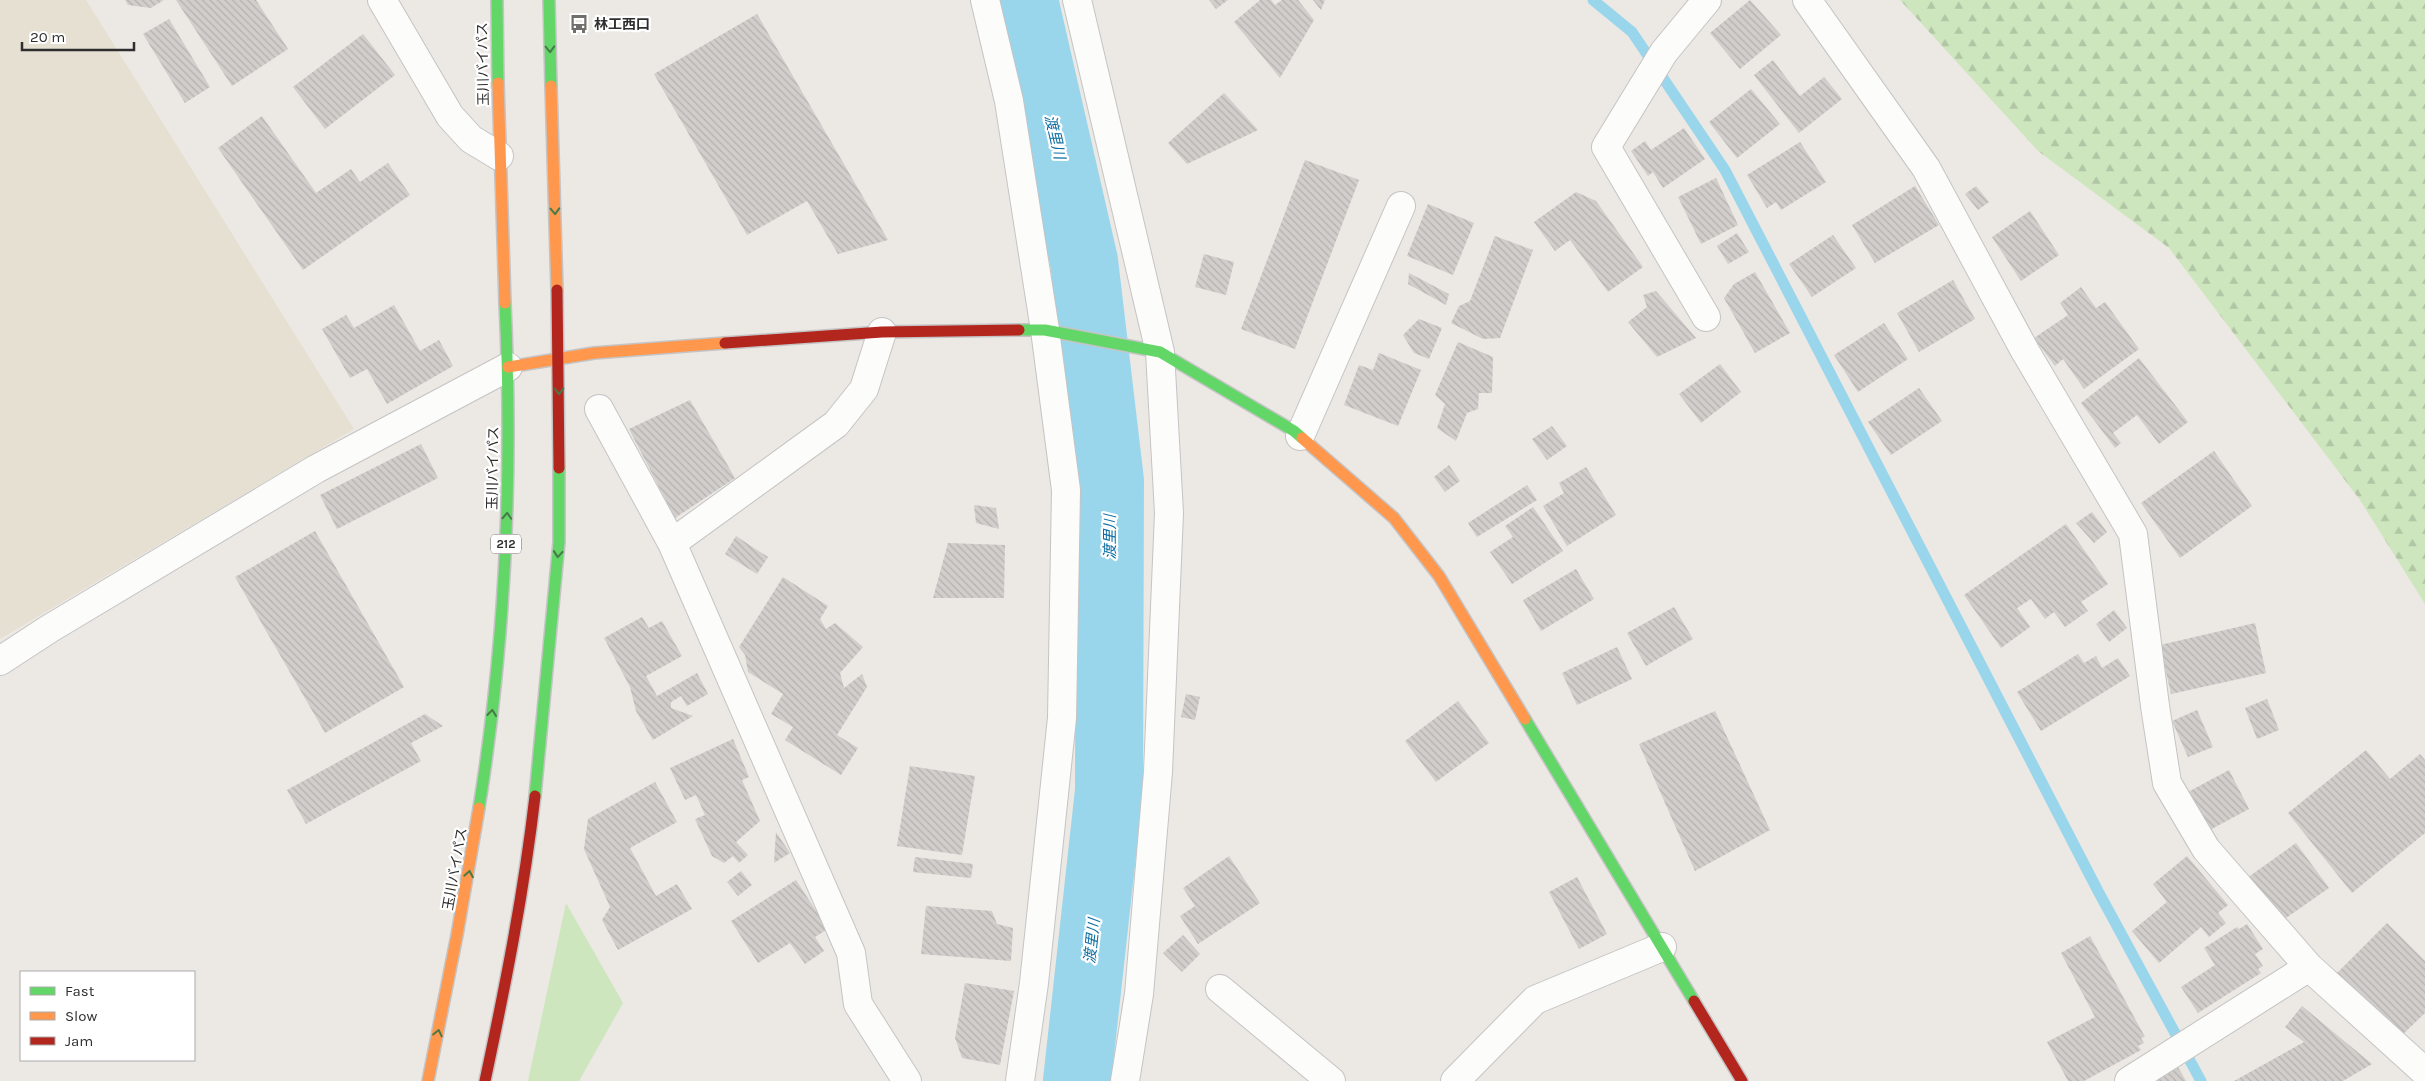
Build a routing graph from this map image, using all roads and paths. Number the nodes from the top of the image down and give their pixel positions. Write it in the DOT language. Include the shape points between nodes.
graph roads {
  1 [pos="382,0"];
  2 [pos="497,0"];
  3 [pos="549,0"];
  4 [pos="985,0"];
  5 [pos="1077,0"];
  6 [pos="1707,0"];
  7 [pos="1807,0"];
  8 [pos="499,156"];
  9 [pos="1400,206"];
  10 [pos="1706,317"];
  11 [pos="1045,330"];
  12 [pos="882,332"];
  13 [pos="1160,352"];
  14 [pos="558,358"];
  15 [pos="508,367"];
  16 [pos="599,409"];
  17 [pos="1300,436"];
  18 [pos="672,544"];
  19 [pos="0,662"];
  20 [pos="1662,947"];
  21 [pos="2309,967"];
  22 [pos="1220,989"];
  23 [pos="2425,1072"];
  24 [pos="428,1081"];
  25 [pos="485,1081"];
  26 [pos="907,1081"];
  27 [pos="1020,1081"];
  28 [pos="1125,1081"];
  29 [pos="1331,1081"];
  30 [pos="1455,1081"];
  31 [pos="1742,1081"];
  32 [pos="2129,1081"];
  1 -- 8 [label="street" via="450,116 471,139"];
  2 -- 8 [label="main road, 玉川バイパス / 212"];
  3 -- 14 [label="main road, one-way"];
  4 -- 11 [label="street" via="1009,101"];
  5 -- 13 [label="street"];
  6 -- 10 [label="street" via="1664,52 1606,147"];
  7 -- 21 [label="street" via="1926,168 2025,351 2132,534 2167,783 2206,849"];
  8 -- 15 [label="main road, 玉川バイパス / 212"];
  9 -- 17 [label="street"];
  11 -- 12 [label="main road"];
  11 -- 13 [label="main road"];
  11 -- 27 [label="street" via="1066,490 1062,718 1034,983"];
  12 -- 14 [label="main road"];
  12 -- 18 [label="street" via="864,389 836,424"];
  13 -- 17 [label="main road"];
  13 -- 28 [label="street" via="1169,513 1158,772 1139,994"];
  14 -- 15 [label="main road"];
  14 -- 25 [label="main road, one-way" via="559,542 544,714 529,847"];
  15 -- 19 [label="street" via="316,469 49,629"];
  24 -- 15 [label="main road, 玉川バイパス / 212, one-way" via="457,944 481,802 501,632 509,493"];
  16 -- 18 [label="street"];
  17 -- 20 [label="main road" via="1394,518 1439,576"];
  18 -- 26 [label="street" via="851,953 858,1004"];
  20 -- 30 [label="street" via="1535,1000"];
  20 -- 31 [label="main road"];
  21 -- 23 [label="street"];
  21 -- 32 [label="street"];
  22 -- 29 [label="street"];
}
